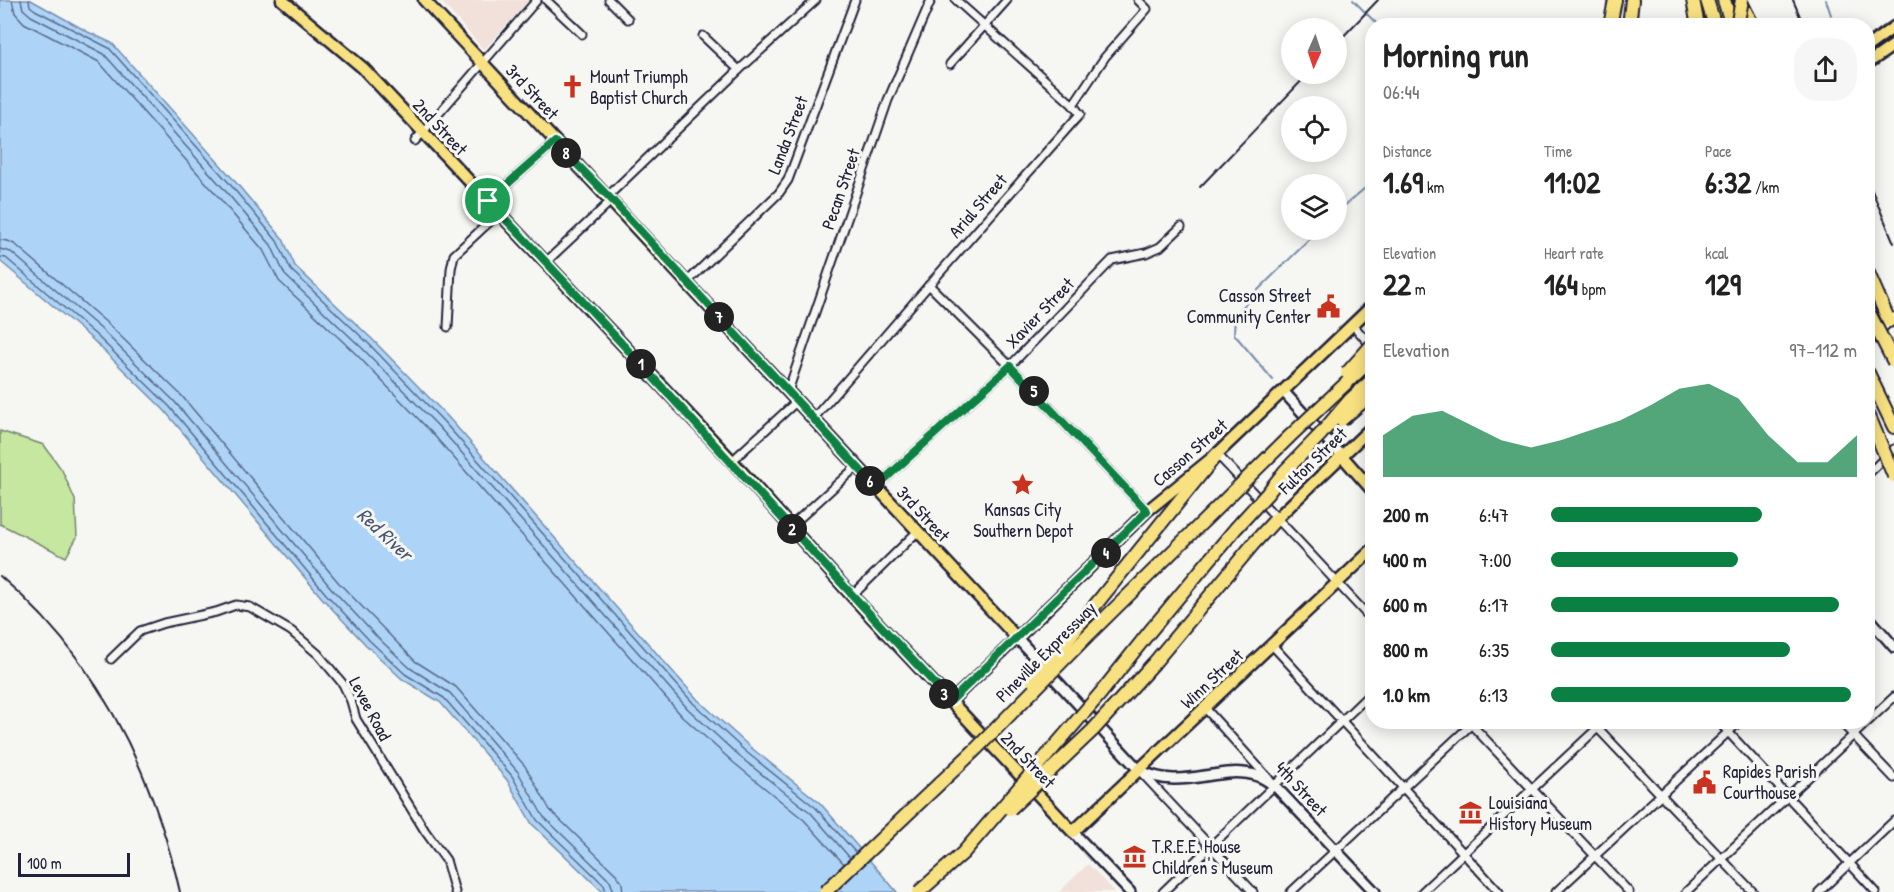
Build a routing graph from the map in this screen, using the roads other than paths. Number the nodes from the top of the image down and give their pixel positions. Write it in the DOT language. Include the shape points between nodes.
graph roads {
  1 [pos="282,0"];
  2 [pos="424,0"];
  3 [pos="537,0"];
  4 [pos="546,0"];
  5 [pos="609,0"];
  6 [pos="855,0"];
  7 [pos="931,0"];
  8 [pos="956,0"];
  9 [pos="1007,0"];
  10 [pos="1138,0"];
  11 [pos="1615,0"];
  12 [pos="1632,0"];
  13 [pos="1693,0"];
  14 [pos="1707,0"];
  15 [pos="1723,0"];
  16 [pos="1741,0"];
  17 [pos="813,1"];
  18 [pos="1612,18"];
  19 [pos="1630,18"];
  20 [pos="1696,18"];
  21 [pos="1714,18"];
  22 [pos="1719,18"];
  23 [pos="1729,18"];
  24 [pos="1738,18"];
  25 [pos="1749,18"];
  26 [pos="628,19"];
  27 [pos="985,25"];
  28 [pos="1894,27"];
  29 [pos="582,34"];
  30 [pos="703,36"];
  31 [pos="1875,41"];
  32 [pos="1894,45"];
  33 [pos="1875,58"];
  34 [pos="483,64"];
  35 [pos="950,64"];
  36 [pos="739,70"];
  37 [pos="1073,105"];
  38 [pos="418,137"];
  39 [pos="555,142"];
  40 [pos="610,198"];
  41 [pos="488,201"];
  42 [pos="499,213"];
  43 [pos="1181,227"];
  44 [pos="546,262"];
  45 [pos="687,282"];
  46 [pos="929,285"];
  47 [pos="1875,288"];
  48 [pos="1365,313"];
  49 [pos="1892,323"];
  50 [pos="1353,325"];
  51 [pos="1875,325"];
  52 [pos="448,327"];
  53 [pos="1875,337"];
  54 [pos="1365,338"];
  55 [pos="1365,354"];
  56 [pos="1894,362"];
  57 [pos="1010,366"];
  58 [pos="1365,366"];
  59 [pos="1365,386"];
  60 [pos="1875,388"];
  61 [pos="788,391"];
  62 [pos="1283,391"];
  63 [pos="1365,400"];
  64 [pos="797,401"];
  65 [pos="813,419"];
  66 [pos="1894,427"];
  67 [pos="1875,431"];
  68 [pos="1365,434"];
  69 [pos="1320,435"];
  70 [pos="1290,436"];
  71 [pos="1875,446"];
  72 [pos="1894,449"];
  73 [pos="1216,454"];
  74 [pos="1342,456"];
  75 [pos="732,461"];
  76 [pos="856,467"];
  77 [pos="1875,467"];
  78 [pos="1894,476"];
  79 [pos="1365,482"];
  80 [pos="1894,483"];
  81 [pos="876,487"];
  82 [pos="1147,511"];
  83 [pos="1277,518"];
  84 [pos="790,527"];
  85 [pos="917,532"];
  86 [pos="1365,557"];
  87 [pos="1338,583"];
  88 [pos="852,596"];
  89 [pos="1365,612"];
  90 [pos="1875,625"];
  91 [pos="1017,638"];
  92 [pos="1272,645"];
  93 [pos="1894,647"];
  94 [pos="111,659"];
  95 [pos="1894,697"];
  96 [pos="1365,699"];
  97 [pos="951,701"];
  98 [pos="1205,708"];
  99 [pos="1875,715"];
  100 [pos="1342,721"];
  101 [pos="1464,729"];
  102 [pos="1477,729"];
  103 [pos="1590,729"];
  104 [pos="1600,729"];
  105 [pos="1725,729"];
  106 [pos="1731,729"];
  107 [pos="1848,729"];
  108 [pos="1860,729"];
  109 [pos="1728,732"];
  110 [pos="1854,735"];
  111 [pos="976,749"];
  112 [pos="1139,770"];
  113 [pos="1894,778"];
  114 [pos="1275,786"];
  115 [pos="1403,787"];
  116 [pos="1532,789"];
  117 [pos="1661,794"];
  118 [pos="1788,796"];
  119 [pos="1894,821"];
  120 [pos="1073,832"];
  121 [pos="1210,847"];
  122 [pos="1335,850"];
  123 [pos="963,853"];
  124 [pos="1463,853"];
  125 [pos="1595,856"];
  126 [pos="1722,859"];
  127 [pos="1850,863"];
  128 [pos="455,892"];
  129 [pos="825,892"];
  130 [pos="919,892"];
  131 [pos="1130,892"];
  132 [pos="1163,892"];
  133 [pos="1253,892"];
  134 [pos="1290,892"];
  135 [pos="1375,892"];
  136 [pos="1422,892"];
  137 [pos="1499,892"];
  138 [pos="1556,892"];
  139 [pos="1629,892"];
  140 [pos="1686,892"];
  141 [pos="1753,892"];
  142 [pos="1819,892"];
  143 [pos="1876,892"];
  1 -- 38 [label="main road, 2nd Street" via="363,68"];
  2 -- 34 [label="main road, 3rd Street"];
  3 -- 34 [label="street"];
  4 -- 29 [label="street"];
  5 -- 26 [label="street"];
  6 -- 45 [label="street, Landa Street" via="788,180"];
  7 -- 61 [label="street, Pecan Street" via="888,100"];
  8 -- 27 [label="street"];
  9 -- 27 [label="street"];
  10 -- 37 [label="street, Arial Street" via="1147,9 1105,57"];
  11 -- 18 [label="highway"];
  12 -- 19 [label="highway"];
  13 -- 20 [label="highway"];
  14 -- 21 [label="highway"];
  15 -- 22 [label="highway"];
  15 -- 23 [label="highway"];
  16 -- 24 [label="highway, bridge"];
  16 -- 25 [label="highway"];
  17 -- 36 [label="street"];
  27 -- 35 [label="street"];
  27 -- 37 [label="street"];
  28 -- 31 [label="main road"];
  30 -- 36 [label="street"];
  32 -- 33 [label="main road"];
  34 -- 38 [label="street"];
  34 -- 39 [label="main road, 3rd Street"];
  36 -- 40 [label="street"];
  37 -- 46 [label="street, Arial Street" via="1080,114"];
  38 -- 41 [label="main road, 2nd Street"];
  39 -- 40 [label="main road, 3rd Street"];
  39 -- 41 [label="street"];
  40 -- 44 [label="street"];
  40 -- 45 [label="main road, 3rd Street"];
  41 -- 42 [label="main road, 2nd Street"];
  42 -- 44 [label="main road, 2nd Street"];
  42 -- 52 [label="street" via="454,255"];
  43 -- 57 [label="street, Xavier Street" via="1160,247 1112,260"];
  44 -- 75 [label="main road, 2nd Street"];
  45 -- 61 [label="main road, 3rd Street"];
  46 -- 57 [label="street"];
  46 -- 65 [label="street, Arial Street"];
  47 -- 49 [label="highway"];
  48 -- 50 [label="main road, Casson Street"];
  49 -- 53 [label="street"];
  50 -- 54 [label="street"];
  50 -- 62 [label="main road, Casson Street"];
  51 -- 56 [label="highway, bridge"];
  55 -- 70 [label="highway, bridge"];
  57 -- 81 [label="street, Xavier Street"];
  57 -- 82 [label="street"];
  58 -- 70 [label="highway, bridge"];
  59 -- 69 [label="highway, bridge"];
  60 -- 66 [label="highway"];
  61 -- 64 [label="main road, 3rd Street"];
  62 -- 73 [label="main road, Casson Street"];
  62 -- 74 [label="main road"];
  63 -- 69 [label="highway, bridge"];
  64 -- 65 [label="main road, 3rd Street"];
  64 -- 75 [label="street"];
  65 -- 76 [label="main road, 3rd Street"];
  67 -- 78 [label="highway, bridge"];
  68 -- 74 [label="main road, Fulton Street"];
  69 -- 123 [label="highway, bridge" via="1236,528"];
  70 -- 111 [label="highway, Pineville Expressway, bridge"];
  71 -- 80 [label="highway, bridge"];
  72 -- 77 [label="street"];
  73 -- 82 [label="main road, Casson Street"];
  73 -- 83 [label="street"];
  73 -- 111 [label="highway, bridge"];
  74 -- 79 [label="main road"];
  74 -- 83 [label="main road, Fulton Street"];
  75 -- 84 [label="main road, 2nd Street"];
  76 -- 81 [label="main road, 3rd Street"];
  76 -- 84 [label="street"];
  81 -- 85 [label="main road, 3rd Street"];
  82 -- 91 [label="main road, Casson Street"];
  83 -- 87 [label="street"];
  83 -- 123 [label="highway, bridge" via="1086,738"];
  84 -- 88 [label="main road, 2nd Street"];
  85 -- 88 [label="street"];
  85 -- 91 [label="main road, 3rd Street"];
  86 -- 87 [label="main road, Winn Street"];
  87 -- 89 [label="street"];
  87 -- 92 [label="main road, Winn Street"];
  88 -- 97 [label="main road, 2nd Street"];
  90 -- 93 [label="main road"];
  91 -- 97 [label="main road, Casson Street"];
  91 -- 112 [label="main road, 3rd Street"];
  92 -- 98 [label="main road, Winn Street"];
  92 -- 100 [label="street"];
  94 -- 128 [label="street, Levee Road" via="140,631 236,604 250,607 291,631 318,654 343,684 356,719 446,860"];
  95 -- 99 [label="street"];
  96 -- 100 [label="street"];
  97 -- 120 [label="main road, 2nd Street"];
  98 -- 112 [label="main road, Winn Street"];
  98 -- 114 [label="street, 4th Street"];
  100 -- 114 [label="street"];
  100 -- 115 [label="street"];
  101 -- 115 [label="street"];
  102 -- 116 [label="street"];
  103 -- 116 [label="street"];
  104 -- 117 [label="street"];
  105 -- 109 [label="street"];
  106 -- 109 [label="street"];
  107 -- 110 [label="street"];
  108 -- 110 [label="street"];
  109 -- 117 [label="street"];
  109 -- 118 [label="street"];
  110 -- 113 [label="street"];
  110 -- 118 [label="street"];
  111 -- 129 [label="highway, Pineville Expressway, bridge"];
  112 -- 114 [label="main road" via="1166,780 1251,774"];
  112 -- 120 [label="main road, Winn Street"];
  112 -- 121 [label="street, 3rd Street"];
  114 -- 121 [label="street"];
  114 -- 122 [label="main road, 4th Street"];
  115 -- 122 [label="street"];
  115 -- 124 [label="street"];
  116 -- 124 [label="street"];
  116 -- 125 [label="street"];
  117 -- 125 [label="street"];
  117 -- 126 [label="street"];
  118 -- 126 [label="street"];
  118 -- 127 [label="street"];
  119 -- 127 [label="street"];
  120 -- 131 [label="main road, 2nd Street"];
  121 -- 132 [label="street"];
  121 -- 133 [label="street, 3rd Street"];
  122 -- 134 [label="street"];
  122 -- 135 [label="main road, 4th Street"];
  123 -- 130 [label="highway, bridge"];
  124 -- 136 [label="street"];
  124 -- 137 [label="street"];
  125 -- 138 [label="street"];
  125 -- 139 [label="street"];
  126 -- 140 [label="street"];
  126 -- 141 [label="street"];
  127 -- 142 [label="street"];
  127 -- 143 [label="street"];
}
